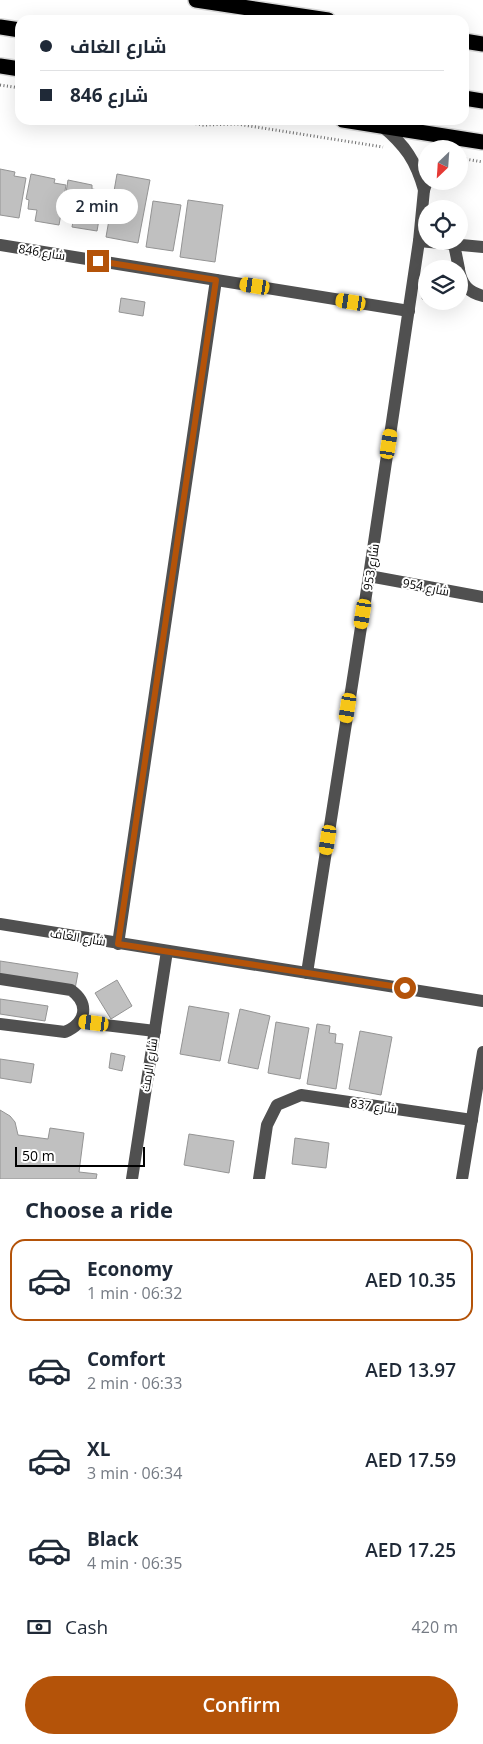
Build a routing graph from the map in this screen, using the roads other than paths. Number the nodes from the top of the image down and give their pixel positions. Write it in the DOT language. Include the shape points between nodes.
graph roads {
  1 [pos="196,0"];
  2 [pos="295,15"];
  3 [pos="0,27"];
  4 [pos="15,29"];
  5 [pos="469,42"];
  6 [pos="483,44"];
  7 [pos="0,66"];
  8 [pos="15,68"];
  9 [pos="469,99"];
  10 [pos="483,101"];
  11 [pos="376,125"];
  12 [pos="382,126"];
  13 [pos="439,140"];
  14 [pos="468,142"];
  15 [pos="483,142"];
  16 [pos="418,170"];
  17 [pos="0,245"];
  18 [pos="468,245"];
  19 [pos="483,247"];
  20 [pos="419,250"];
  21 [pos="216,280"];
  22 [pos="468,289"];
  23 [pos="483,296"];
  24 [pos="409,311"];
  25 [pos="369,576"];
  26 [pos="483,597"];
  27 [pos="0,924"];
  28 [pos="118,944"];
  29 [pos="167,951"];
  30 [pos="307,972"];
  31 [pos="0,979"];
  32 [pos="483,1001"];
  33 [pos="80,1022"];
  34 [pos="0,1024"];
  35 [pos="154,1031"];
  36 [pos="483,1052"];
  37 [pos="472,1120"];
  38 [pos="132,1179"];
  39 [pos="259,1179"];
  40 [pos="462,1179"];
  1 -- 2 [label="highway"];
  3 -- 4 [label="highway"];
  5 -- 6 [label="highway"];
  7 -- 8 [label="highway"];
  9 -- 10 [label="highway"];
  11 -- 12 [label="highway"];
  12 -- 13 [label="highway"];
  12 -- 16 [label="street, شارع 953" via="407,150"];
  14 -- 15 [label="highway"];
  17 -- 21 [label="street, شارع 846"];
  18 -- 19 [label="street"];
  20 -- 24 [label="street, شارع 953"];
  21 -- 24 [label="street, شارع 846"];
  21 -- 28 [label="street"];
  22 -- 23 [label="street"];
  24 -- 25 [label="street, شارع 953"];
  25 -- 26 [label="street, شارع 954"];
  25 -- 30 [label="street, شارع 953"];
  27 -- 28 [label="street, شارع الغاف"];
  28 -- 29 [label="street, شارع الغاف"];
  29 -- 30 [label="street, شارع الغاف"];
  29 -- 35 [label="street, شارع الرمث"];
  30 -- 32 [label="street, شارع الغاف"];
  31 -- 33 [label="street" via="71,990 83,1004"];
  33 -- 34 [label="street" via="65,1032"];
  33 -- 35 [label="street"];
  35 -- 38 [label="street, شارع الرمث"];
  36 -- 37 [label="street"];
  37 -- 39 [label="street, شارع 837" via="301,1095 277,1105 267,1125"];
  37 -- 40 [label="street"];
}
